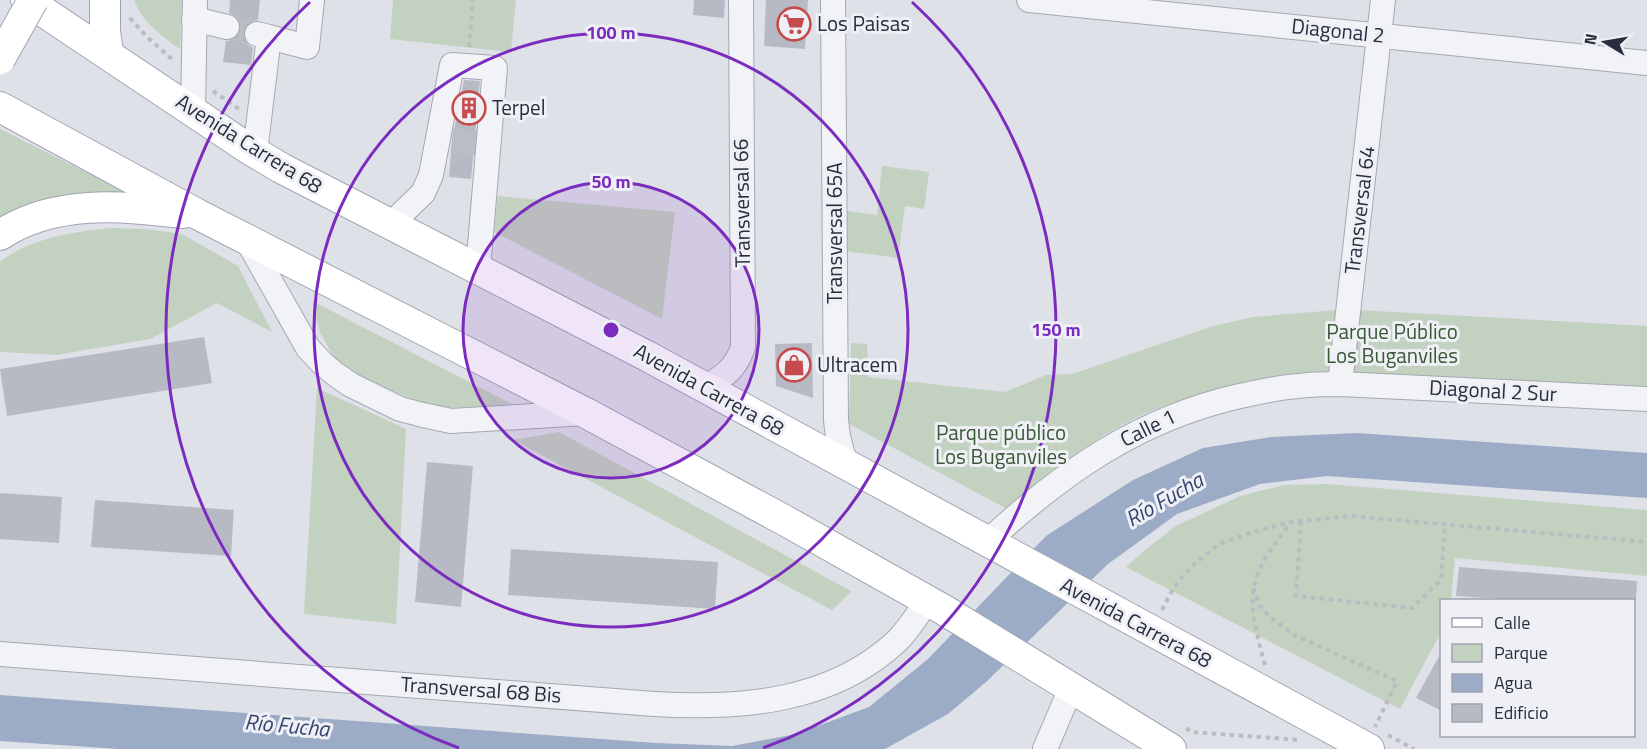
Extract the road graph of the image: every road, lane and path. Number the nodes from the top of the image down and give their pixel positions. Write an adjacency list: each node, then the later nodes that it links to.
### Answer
1 (26, 0): 15 (main road, Avenida Carrera 68)
2 (33, 0): 16 (main road, bridge)
3 (105, 0): 15 (main road)
4 (312, 0): 21 (street)
5 (473, 0): 18 (path)
6 (741, 0): 28 (street, Transversal 66)
7 (833, 0): 31 (street, Transversal 65A)
8 (1029, 0): 12 (street, Diagonal 2)
9 (1216, 0): 12 (street)
10 (1383, 0): 14 (street, Transversal 64)
11 (195, 10): 13 (street); 20 (street)
12 (1231, 21): 14 (street, Diagonal 2)
13 (227, 27)
14 (1380, 36): 17 (street, Diagonal 2); 27 (street, Transversal 64)
15 (108, 54): 20 (main road, Avenida Carrera 68)
16 (0, 58)
17 (1647, 63)
18 (468, 66): 23 (street); 26 (street)
19 (0, 107): 22 (main road)
20 (193, 111): 21 (main road, Avenida Carrera 68)
21 (255, 152): 23 (main road, Avenida Carrera 68)
22 (198, 215): 24 (main road); 25 (main road)
23 (392, 224): 26 (main road, Avenida Carrera 68)
24 (0, 235)
25 (247, 240): 30 (main road); 30 (street)
26 (478, 269): 28 (main road, Avenida Carrera 68)
27 (1340, 384): 29 (street, Diagonal 2 Sur); 36 (street, Calle 1)
28 (705, 388): 31 (main road, Avenida Carrera 68)
29 (1647, 399)
30 (586, 413): 38 (main road)
31 (846, 466): 36 (main road, Avenida Carrera 68)
32 (1301, 521): 33 (path); 34 (path); 34 (path)
33 (1291, 522): 37 (path); 39 (path)
34 (1445, 524): 35 (path)
35 (1647, 542)
36 (1000, 549): 39 (main road, Avenida Carrera 68)
37 (1253, 588): 41 (path); 43 (path)
38 (936, 605): 40 (street, Transversal 68 Bis); 42 (main road)
39 (1151, 631): 43 (main road, Avenida Carrera 68)
40 (0, 654)
41 (1265, 669)
42 (1071, 688): 45 (main road); 46 (street)
43 (1372, 738)
44 (1304, 740): 45 (path)
45 (1181, 741)
46 (1045, 749)

